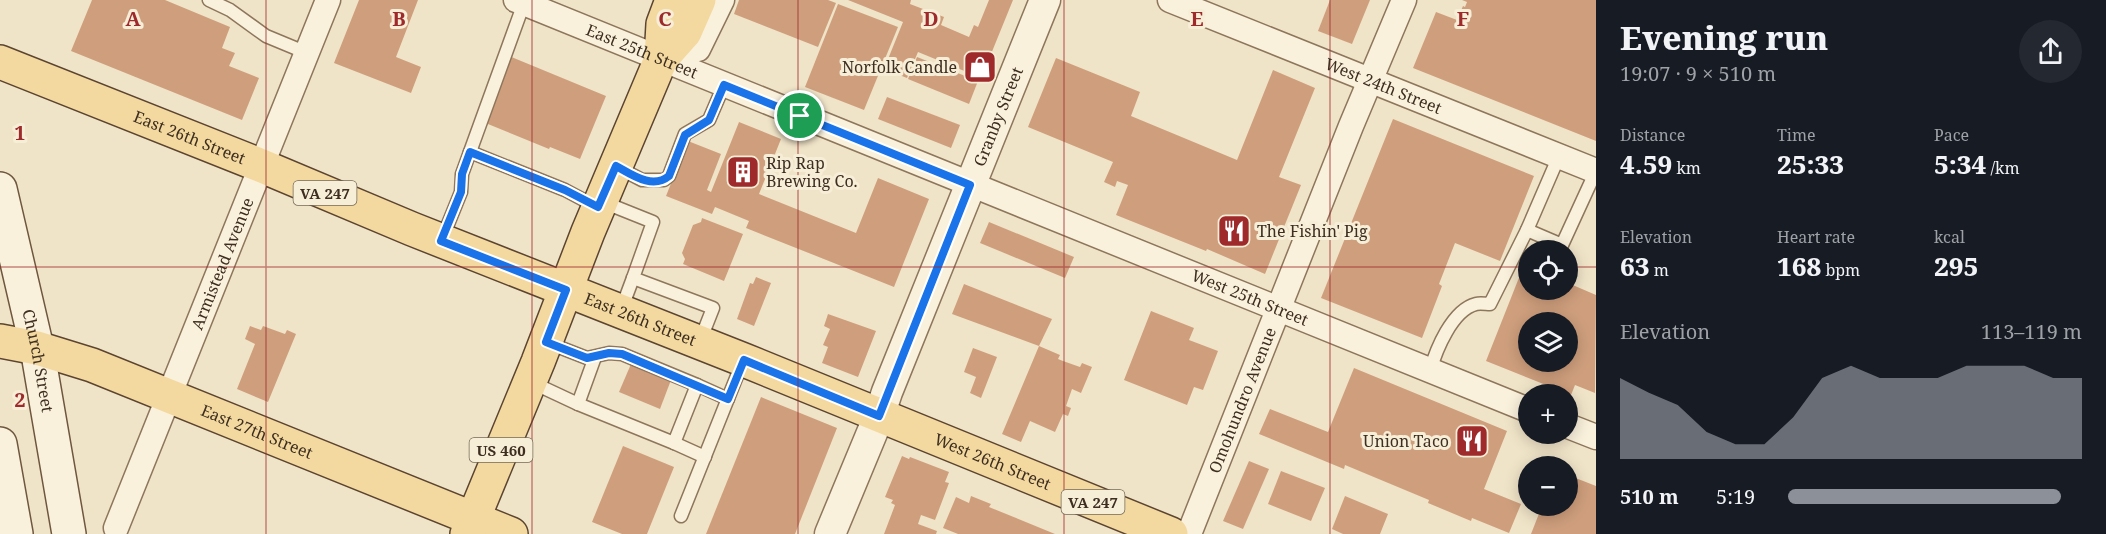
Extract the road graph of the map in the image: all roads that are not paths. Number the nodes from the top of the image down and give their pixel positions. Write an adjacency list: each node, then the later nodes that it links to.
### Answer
1 (209, 0): 10 (lane)
2 (328, 0): 10 (street, Armistead Avenue)
3 (672, 0): 11 (main road, US 460)
4 (699, 0): 11 (main road, US 460)
5 (722, 0): 11 (street)
6 (1045, 0): 20 (street, Granby Street)
7 (1170, 0): 13 (street, West 24th Street)
8 (1404, 0): 13 (street, Omohundro Avenue)
9 (520, 2): 11 (street, East 25th Street); 15 (lane)
10 (307, 53): 17 (street, Armistead Avenue)
11 (661, 59): 14 (street, East 25th Street); 18 (main road, US 460)
12 (0, 62): 17 (main road, East 26th Street / VA 247)
13 (1370, 81): 16 (street, West 24th Street); 27 (street, Omohundro Avenue)
14 (724, 85): 18 (lane); 20 (street, East 25th Street)
15 (470, 152): 22 (lane); 24 (lane)
16 (1559, 156): 19 (street, West 24th Street); 23 (lane)
17 (262, 166): 24 (main road, East 26th Street / VA 247); 38 (street, Armistead Avenue)
18 (616, 166): 22 (main road, US 460)
19 (1596, 171): 23 (lane)
20 (970, 185): 27 (street, West 25th Street); 42 (street, Granby Street)
21 (0, 189): 32 (main road, Church Street)
22 (600, 204): 25 (lane); 26 (main road, US 460)
23 (1527, 230): 35 (lane)
24 (441, 241): 26 (main road, East 26th Street / VA 247)
25 (633, 278): 28 (lane); 31 (lane)
26 (566, 290): 28 (main road, East 26th Street / VA 247); 30 (main road, US 460)
27 (1279, 310): 35 (street, West 25th Street); 56 (street, Omohundro Avenue)
28 (620, 311): 31 (main road, East 26th Street / VA 247)
29 (0, 341): 32 (main road, East 27th Street)
30 (546, 342): 33 (lane); 36 (main road, US 460)
31 (699, 342): 34 (main road, East 26th Street / VA 247)
32 (37, 348): 38 (main road, East 27th Street); 52 (main road, Church Street)
33 (596, 357): 37 (lane); 40 (lane)
34 (744, 360): 39 (lane); 42 (main road, East 26th Street / VA 247)
35 (1430, 371): 41 (street, West 25th Street)
36 (530, 382): 40 (lane); 49 (main road, US 460)
37 (697, 385): 39 (lane); 45 (lane)
38 (170, 396): 49 (main road, East 27th Street); 50 (street, Armistead Avenue)
39 (728, 399): 47 (lane)
40 (578, 404): 45 (lane)
41 (1518, 406)
42 (879, 416): 54 (street, Granby Street); 55 (main road, West 26th Street / VA 247)
43 (1578, 430): 44 (street)
44 (1596, 437)
45 (674, 443): 47 (lane)
46 (0, 444): 51 (main road)
47 (705, 457): 48 (lane)
48 (681, 516)
49 (470, 526): 53 (main road, East 27th Street)
50 (116, 528)
51 (16, 534)
52 (69, 534)
53 (511, 534)
54 (830, 534)
55 (1171, 534)
56 (1189, 534)

